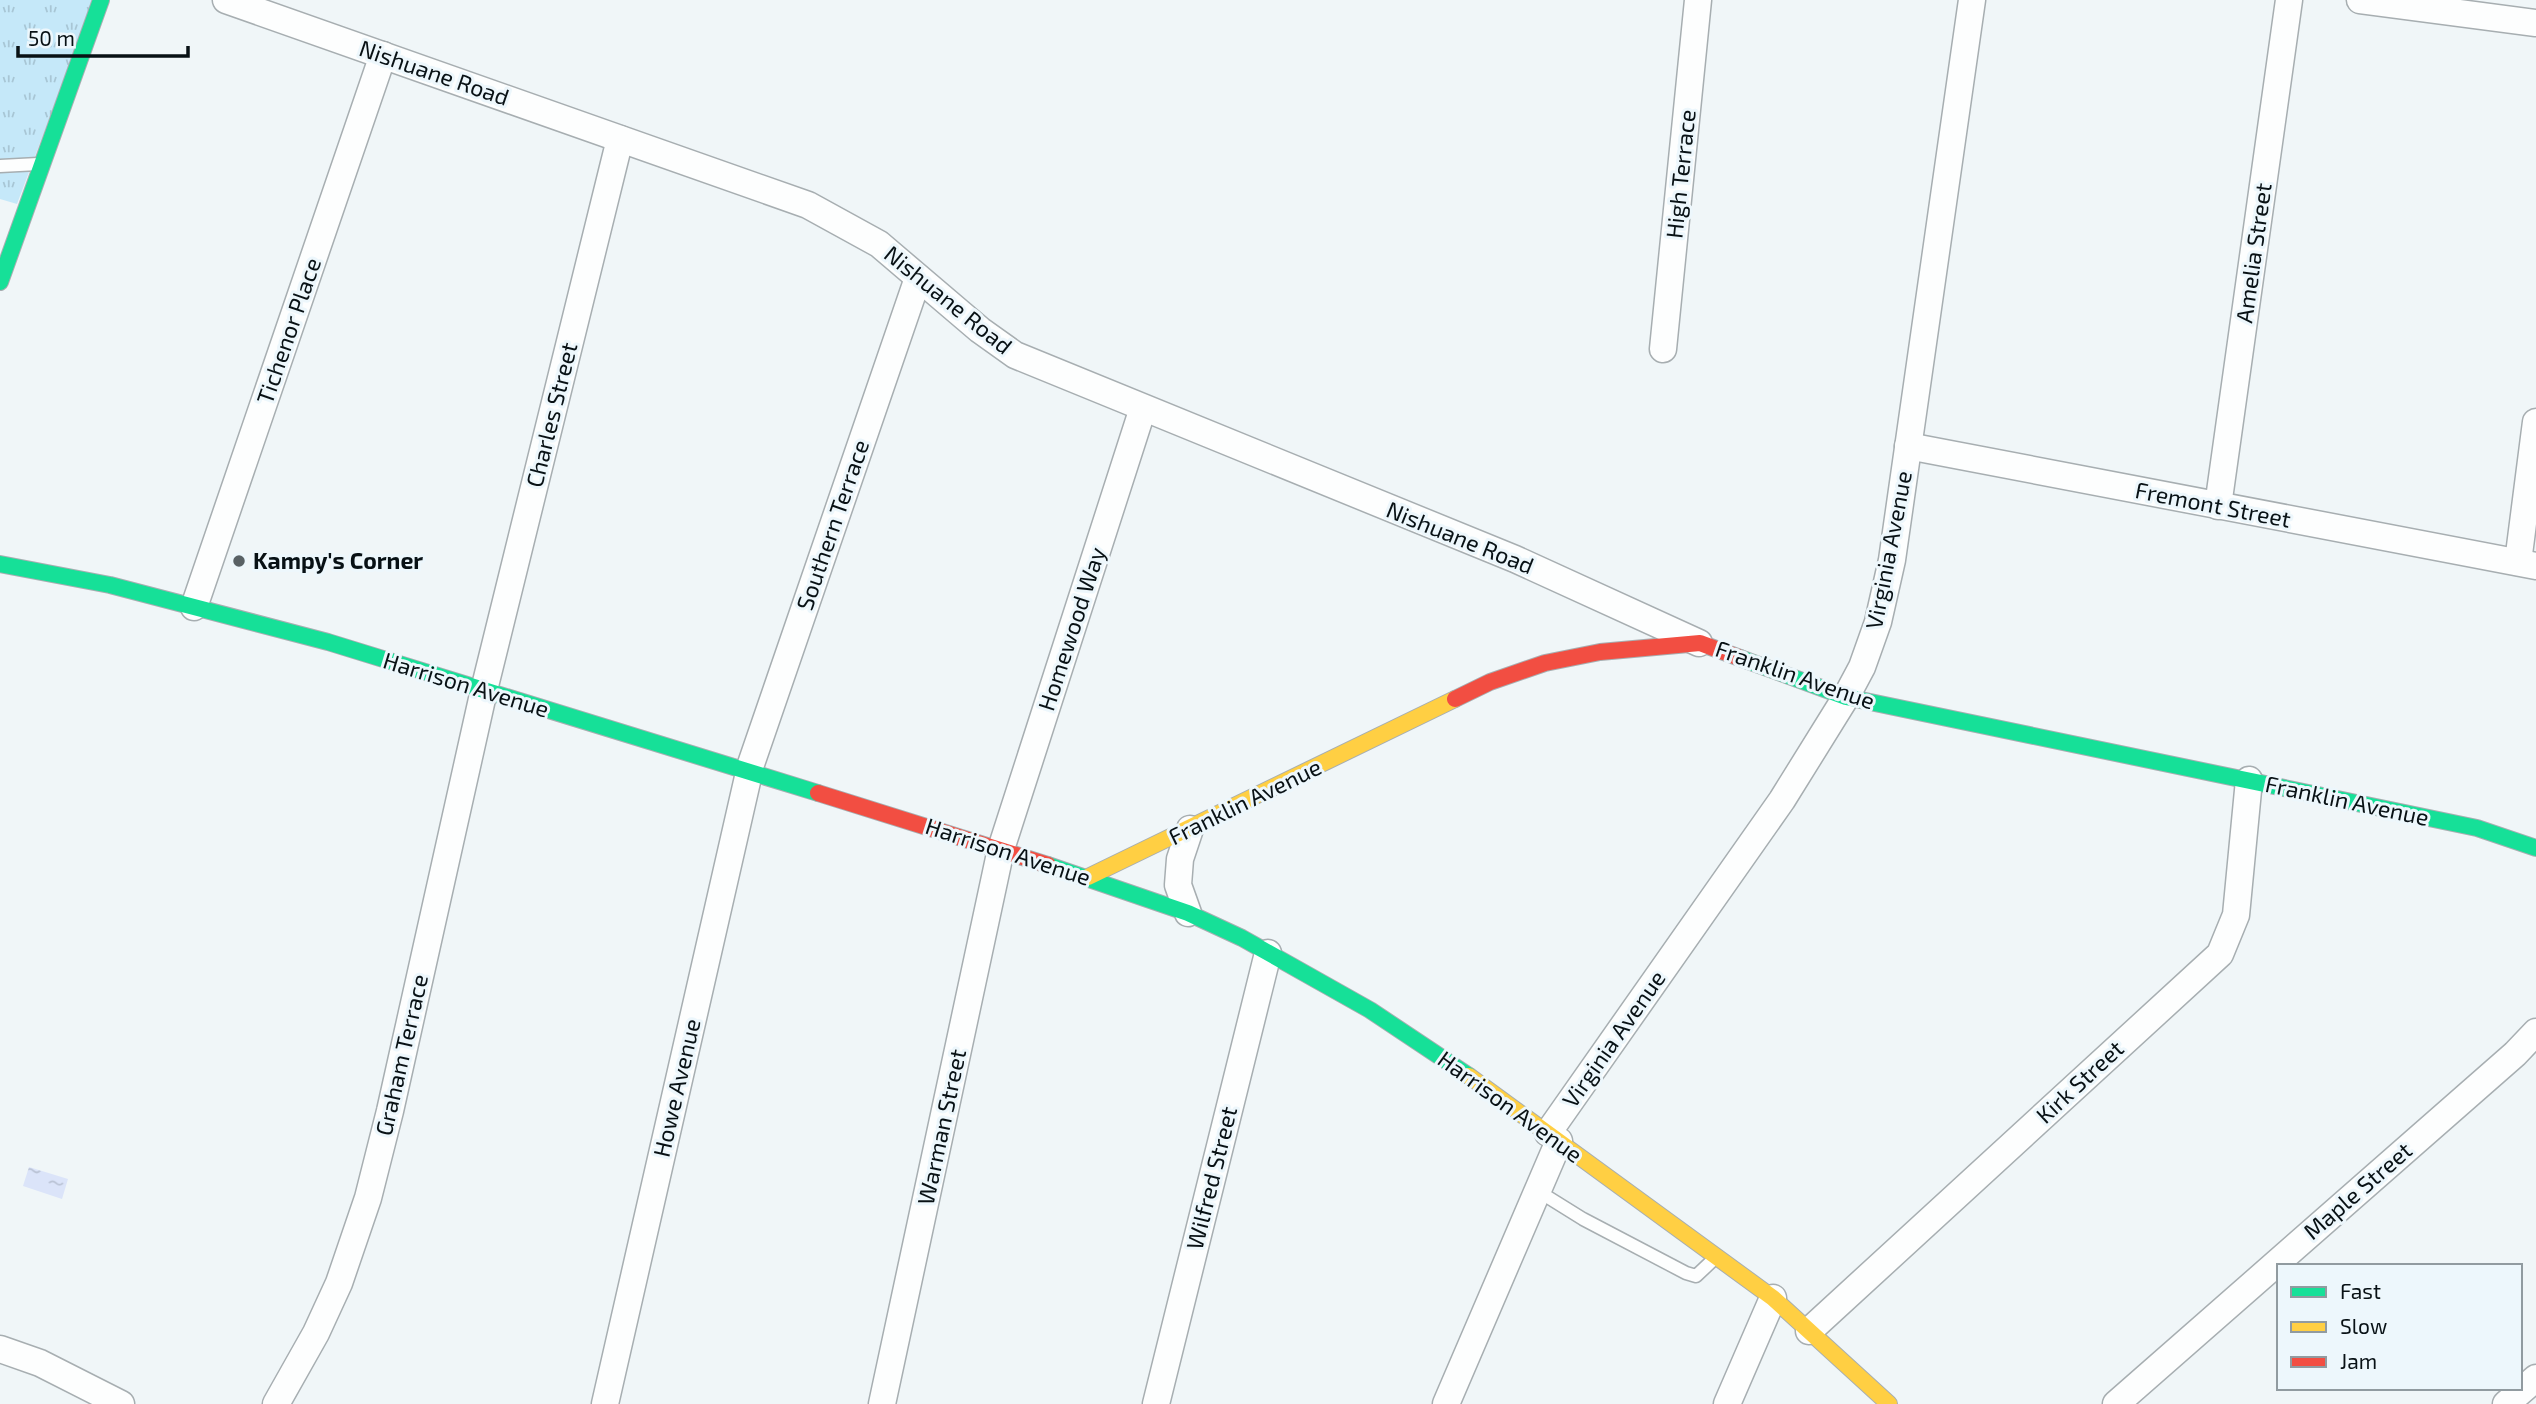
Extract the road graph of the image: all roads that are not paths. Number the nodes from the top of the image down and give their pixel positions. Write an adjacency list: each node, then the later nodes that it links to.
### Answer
1 (101, 0): 10 (street)
2 (226, 0): 8 (street, Nishuane Road)
3 (1698, 0): 14 (street, High Terrace)
4 (1972, 0): 17 (street, Virginia Avenue)
5 (2289, 0): 18 (street, Amelia Street)
6 (2360, 0): 7 (street)
7 (2536, 23)
8 (383, 55): 9 (street, Nishuane Road); 21 (street, Tichenor Place)
9 (620, 139): 12 (street, Nishuane Road); 23 (street, Charles Street)
10 (42, 164): 11 (lane); 13 (street)
11 (0, 166)
12 (918, 278): 15 (street, Nishuane Road); 25 (street, Southern Terrace)
13 (0, 282)
14 (1663, 349)
15 (1143, 408): 22 (street, Nishuane Road); 28 (street, Homewood Way)
16 (2536, 422): 20 (street)
17 (1908, 446): 18 (street, Fremont Street); 24 (street, Virginia Avenue)
18 (2218, 506): 20 (street, Fremont Street)
19 (0, 564): 21 (street, Harrison Avenue)
20 (2527, 564)
21 (194, 607): 23 (street, Harrison Avenue)
22 (1700, 643): 24 (street, Franklin Avenue); 27 (street, Franklin Avenue)
23 (484, 690): 25 (street, Harrison Avenue); 44 (street, Graham Terrace)
24 (1846, 697): 26 (street, Franklin Avenue); 34 (street, Virginia Avenue)
25 (749, 772): 28 (street, Harrison Avenue); 45 (street, Howe Avenue)
26 (2249, 780): 29 (street, Franklin Avenue); 38 (street, Kirk Street)
27 (1190, 829): 30 (street, Franklin Avenue); 31 (street)
28 (1002, 849): 30 (street, Harrison Avenue); 46 (street, Warman Street)
29 (2536, 849)
30 (1088, 877): 31 (street, Harrison Avenue)
31 (1188, 913): 32 (street, Harrison Avenue)
32 (1268, 953): 34 (street, Harrison Avenue); 47 (street, Wilfred Street)
33 (2536, 1032): 51 (street, Maple Street)
34 (1553, 1137): 35 (street, Virginia Avenue); 36 (street, Harrison Avenue)
35 (1538, 1191): 36 (lane); 48 (street, Virginia Avenue)
36 (1717, 1256): 37 (street, Harrison Avenue)
37 (1773, 1298): 38 (street, Harrison Avenue); 49 (street)
38 (1809, 1331): 50 (street, Harrison Avenue)
39 (0, 1349): 43 (street)
40 (2536, 1378): 41 (street)
41 (2522, 1390)
42 (2522, 1390): 52 (street)
43 (121, 1404)
44 (276, 1404)
45 (605, 1404)
46 (882, 1404)
47 (1156, 1404)
48 (1446, 1404)
49 (1727, 1404)
50 (1889, 1404)
51 (2116, 1404)
52 (2505, 1404)

